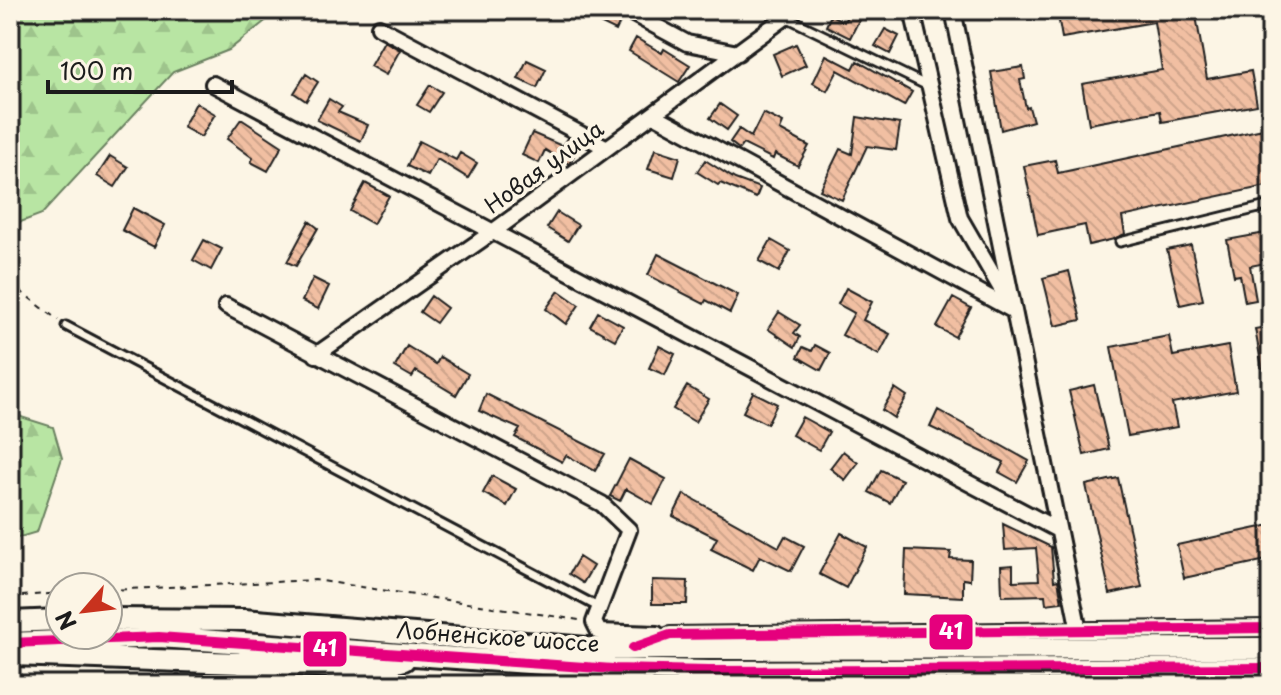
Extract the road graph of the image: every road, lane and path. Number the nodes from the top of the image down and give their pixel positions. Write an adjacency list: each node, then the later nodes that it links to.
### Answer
1 (626, 10): 6 (street)
2 (912, 10): 8 (street)
3 (953, 10): 16 (street)
4 (790, 13): 6 (street, Новая улица); 8 (lane)
5 (379, 27): 10 (street)
6 (738, 53): 9 (street, Новая улица)
7 (213, 84): 12 (street)
8 (931, 88): 16 (street)
9 (654, 115): 10 (street, Новая улица); 16 (street)
10 (607, 148): 12 (street, Новая улица)
11 (1271, 205): 13 (lane)
12 (494, 231): 18 (street, Новая улица); 19 (street)
13 (1120, 242)
14 (10, 283): 17 (path)
15 (226, 306): 18 (street)
16 (1014, 311): 19 (street)
17 (66, 326): 25 (lane)
18 (316, 355): 25 (street)
19 (1056, 529): 31 (street)
20 (335, 583): 21 (path); 22 (path); 29 (path)
21 (335, 588)
22 (124, 589)
23 (44, 594): 24 (path)
24 (10, 597)
25 (600, 608): 29 (street)
26 (124, 619): 35 (main road, Лобненское шоссе)
27 (44, 621): 28 (main road)
28 (10, 622)
29 (594, 622): 32 (street)
30 (1271, 628): 31 (street)
31 (1079, 631): 32 (street)
32 (670, 635): 35 (street)
33 (10, 643): 37 (main road, Лобненское шоссе)
34 (1271, 648): 35 (main road, Лобненское шоссе)
35 (629, 650)
36 (10, 654): 38 (main road)
37 (420, 656): 38 (main road); 40 (main road, Лобненское шоссе)
38 (245, 661): 41 (main road)
39 (1271, 668): 40 (main road, Лобненское шоссе)
40 (1075, 677)
41 (250, 685)

